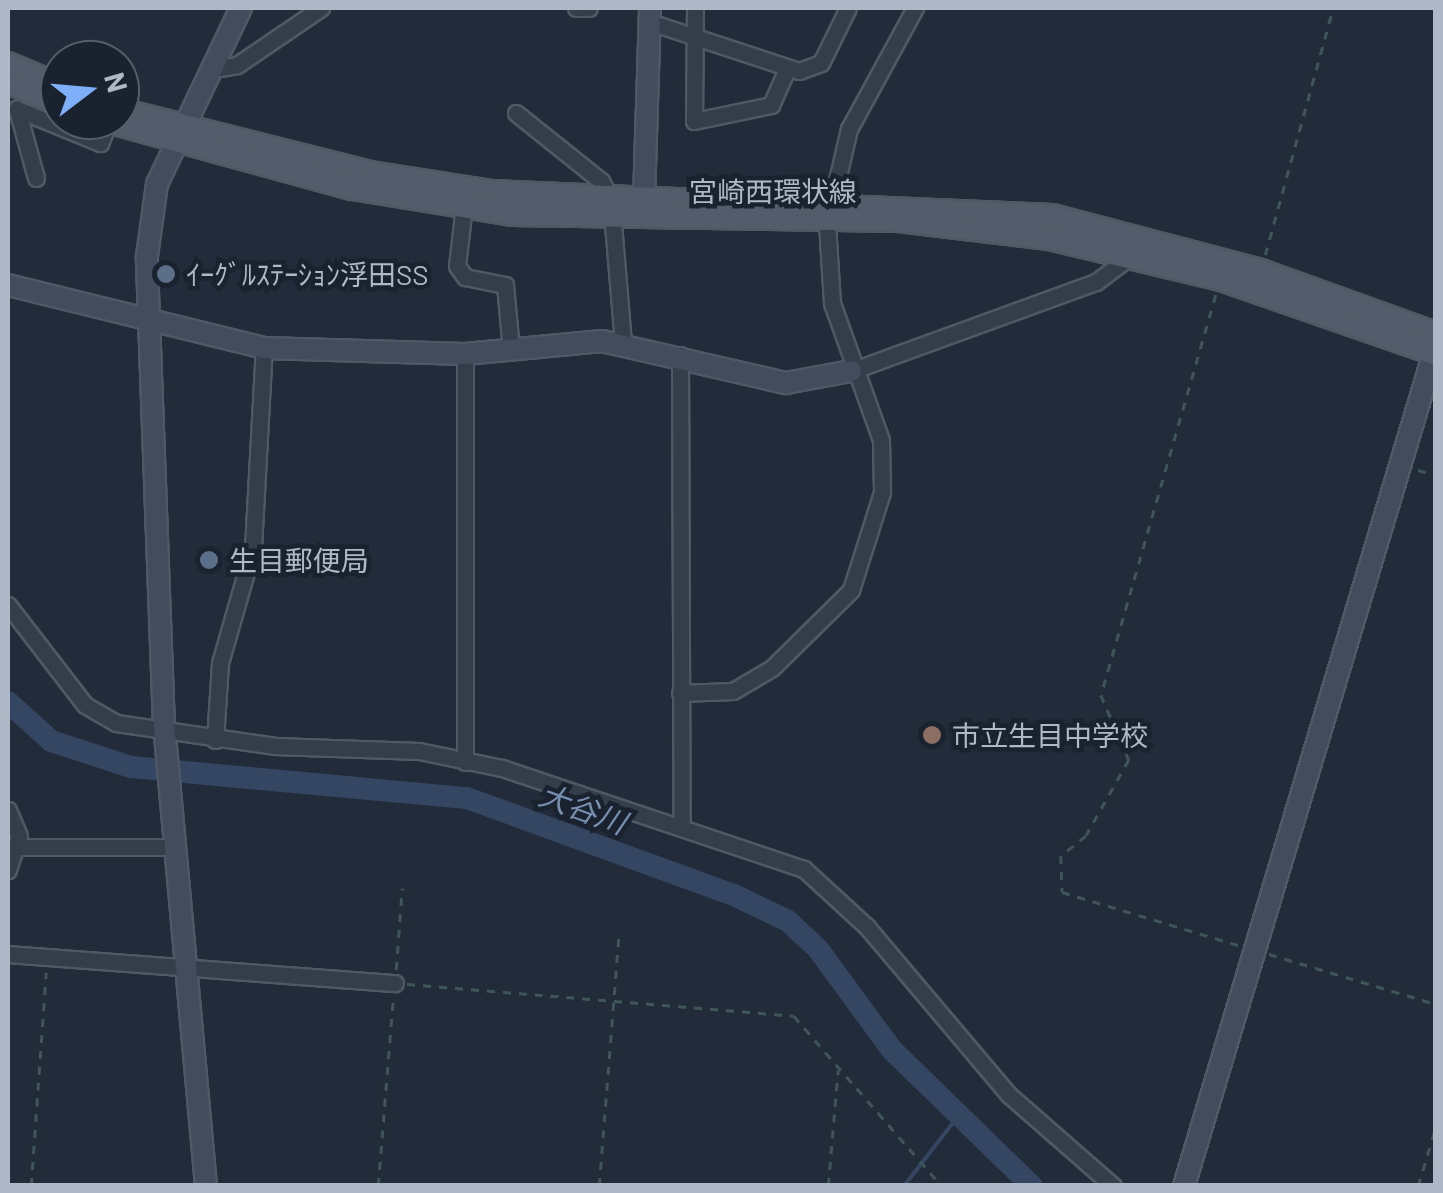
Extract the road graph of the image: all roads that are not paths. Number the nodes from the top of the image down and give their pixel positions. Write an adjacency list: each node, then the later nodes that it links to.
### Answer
1 (241, 8): 11 (street)
2 (321, 8): 11 (street)
3 (576, 8): 4 (street)
4 (589, 8)
5 (694, 8): 9 (street)
6 (848, 8): 12 (street)
7 (915, 8): 24 (street)
8 (650, 15): 9 (street); 21 (street)
9 (690, 36): 12 (street); 12 (street)
10 (8, 64): 13 (main road)
11 (213, 69): 19 (street)
12 (786, 69)
13 (40, 78)
14 (8, 82): 15 (main road)
15 (40, 95)
16 (516, 113): 23 (street)
17 (40, 118): 20 (street)
18 (140, 126): 19 (main road, 宮崎西環状線)
19 (181, 137): 22 (main road, 宮崎西環状線); 23 (main road, 宮崎西環状線); 27 (street)
20 (36, 178)
21 (644, 200): 23 (main road, 宮崎西環状線); 24 (main road, 宮崎西環状線)
22 (464, 206): 23 (main road, 宮崎西環状線); 31 (street)
23 (611, 210): 24 (main road, 宮崎西環状線); 28 (street)
24 (831, 214): 25 (main road, 宮崎西環状線); 29 (main road, 宮崎西環状線); 34 (street)
25 (1132, 255): 29 (main road, 宮崎西環状線); 34 (street)
26 (8, 285): 27 (street)
27 (146, 316): 30 (street); 37 (street)
28 (623, 344): 31 (street); 33 (street)
29 (1435, 347): 50 (street)
30 (264, 348): 32 (street); 38 (street)
31 (511, 350): 32 (street)
32 (465, 354): 39 (street)
33 (680, 355): 34 (street); 36 (street)
34 (852, 371): 36 (street)
35 (8, 604): 37 (street)
36 (680, 693): 41 (street)
37 (165, 738): 38 (street); 42 (street)
38 (215, 740): 39 (street)
39 (465, 762): 41 (street)
40 (8, 810): 43 (street)
41 (682, 826): 49 (street)
42 (172, 839): 43 (street); 46 (street)
43 (18, 846): 44 (street)
44 (8, 870)
45 (8, 954): 46 (street)
46 (185, 967): 47 (street); 48 (street)
47 (394, 982)
48 (206, 1186)
49 (1113, 1186)
50 (1184, 1186)

